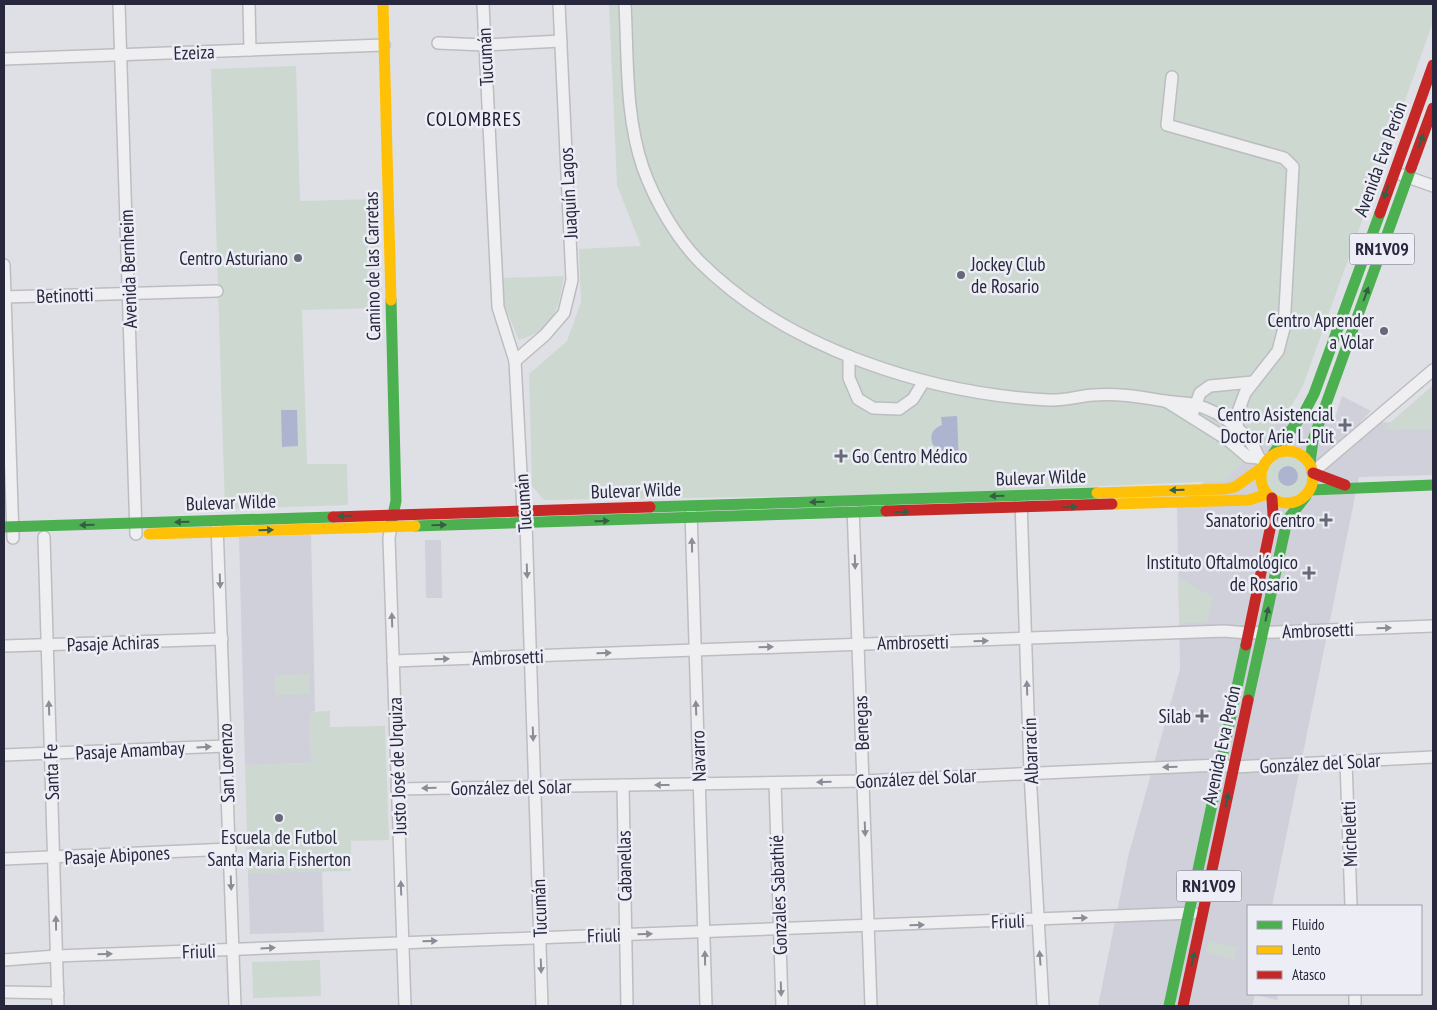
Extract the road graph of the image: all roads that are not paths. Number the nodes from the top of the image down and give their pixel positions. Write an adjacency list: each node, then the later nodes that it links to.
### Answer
1 (119, 4): 12 (street, Avenida Bernheim)
2 (249, 4): 11 (street)
3 (383, 4): 8 (main road, Camino de las Carretas)
4 (483, 4): 10 (street, Tucumán)
5 (559, 4): 7 (street, Juaquín Lagos)
6 (625, 4): 24 (street)
7 (561, 41): 10 (street); 25 (street, Juaquín Lagos)
8 (384, 44): 11 (street, Ezeiza); 46 (main road, Camino de las Carretas)
9 (438, 44): 10 (street)
10 (484, 44): 25 (street, Tucumán)
11 (250, 50): 12 (street, Ezeiza)
12 (121, 55): 13 (street, Ezeiza); 22 (street, Avenida Bernheim)
13 (4, 59)
14 (1433, 64): 17 (main road, Avenida Eva Perón / RN1V09)
15 (1172, 76): 28 (street)
16 (1433, 108): 18 (main road, Avenida Eva Perón / RN1V09, one-way to 16)
17 (1393, 172): 18 (street); 34 (main road, Avenida Eva Perón / RN1V09, one-way to 34)
18 (1408, 177): 19 (street); 35 (main road, Avenida Eva Perón / RN1V09, one-way to 18)
19 (1433, 186)
20 (4, 265): 23 (street)
21 (217, 290): 22 (street, Betinotti)
22 (128, 293): 23 (street, Betinotti); 51 (street, Avenida Bernheim)
23 (4, 297): 52 (street)
24 (849, 356): 27 (street); 27 (street)
25 (516, 361): 44 (street, Tucumán)
26 (1433, 370): 35 (street)
27 (924, 381): 29 (street)
28 (1253, 382): 30 (street); 32 (street)
29 (1166, 401): 30 (street); 31 (street)
30 (1196, 405): 31 (street); 32 (street)
31 (1190, 417): 33 (street)
32 (1237, 428): 33 (street); 34 (street)
33 (1228, 440): 34 (street)
34 (1265, 460): 35 (main road); 39 (main road, Bulevar Wilde, one-way to 39); 40 (main road, RN1V09)
35 (1312, 469): 37 (main road); 38 (main road, RN1V09)
36 (1433, 485): 37 (main road)
37 (1349, 486): 38 (main road)
38 (1308, 493): 40 (main road); 56 (main road, Avenida Eva Perón / RN1V09, one-way to 38)
39 (1021, 495): 41 (main road, Bulevar Wilde, one-way to 41); 43 (street, Albarracín)
40 (1270, 496): 43 (main road, Bulevar Wilde, one-way to 40); 55 (main road, Avenida Eva Perón / RN1V09)
41 (853, 501): 42 (main road, Bulevar Wilde, one-way to 42); 45 (street, Benegas)
42 (691, 506): 44 (main road, Bulevar Wilde); 47 (street, Navarro)
43 (1021, 508): 45 (main road, Bulevar Wilde, one-way to 43); 58 (street, Albarracín)
44 (522, 511): 46 (main road, Bulevar Wilde); 48 (street, Tucumán)
45 (853, 513): 47 (main road, Bulevar Wilde); 59 (street, Benegas, one-way to 59)
46 (393, 514): 49 (main road, Bulevar Wilde, one-way to 49); 50 (main road, Camino de las Carretas)
47 (691, 518): 48 (main road, Bulevar Wilde, one-way to 47); 62 (street, Navarro, one-way to 47)
48 (526, 523): 50 (main road, Bulevar Wilde, one-way to 48); 63 (street, Tucumán, one-way to 63)
49 (218, 526): 50 (main road, Bulevar Wilde, one-way to 50); 51 (main road, Bulevar Wilde); 57 (street, San Lorenzo, one-way to 57)
50 (391, 526): 64 (street, Justo José de Urquiza, one-way to 50)
51 (136, 529): 52 (main road, Bulevar Wilde, one-way to 52); 53 (main road, Bulevar Wilde)
52 (8, 533): 53 (main road, Bulevar Wilde)
53 (44, 537): 60 (street, Santa Fe)
54 (1433, 626): 56 (street, Ambrosetti, one-way to 54)
55 (1248, 633): 56 (street, Ambrosetti); 58 (street, Ambrosetti); 70 (main road, Avenida Eva Perón / RN1V09)
56 (1263, 633): 71 (main road, Avenida Eva Perón / RN1V09)
57 (222, 639): 60 (street, Pasaje Achiras); 65 (street, San Lorenzo)
58 (1026, 639): 59 (street, Ambrosetti, one-way to 58); 72 (street, Albarracín, one-way to 58)
59 (858, 644): 62 (street, Ambrosetti, one-way to 59); 73 (street, Benegas)
60 (47, 645): 61 (street, Pasaje Achiras); 66 (street, Santa Fe, one-way to 60)
61 (4, 646)
62 (694, 650): 63 (street, Ambrosetti, one-way to 62); 76 (street, Navarro, one-way to 62)
63 (530, 656): 64 (street, Ambrosetti, one-way to 63); 77 (street, Tucumán, one-way to 77)
64 (393, 661): 78 (street, Justo José de Urquiza)
65 (226, 746): 66 (street, Pasaje Amambay, one-way to 65); 79 (street, San Lorenzo)
66 (50, 754): 67 (street, Pasaje Amambay); 80 (street, Santa Fe)
67 (4, 755)
68 (1433, 758): 69 (street, González del Solar)
69 (1346, 761): 71 (street, González del Solar); 82 (street, Micheletti)
70 (1219, 765): 71 (street, González del Solar); 72 (street, González del Solar, one-way to 72); 84 (main road, Avenida Eva Perón / RN1V09)
71 (1234, 767): 83 (main road, Avenida Eva Perón / RN1V09, one-way to 71)
72 (1030, 772): 73 (street, González del Solar); 85 (street, Albarracín)
73 (863, 781): 74 (street, González del Solar, one-way to 74); 86 (street, Benegas, one-way to 86)
74 (775, 783): 76 (street, González del Solar); 87 (street, Gonzales Sabathié)
75 (623, 785): 76 (street, González del Solar, one-way to 75); 77 (street, González del Solar); 89 (street, Cabanellas)
76 (700, 785): 88 (street, Navarro)
77 (534, 786): 78 (street, González del Solar, one-way to 78); 90 (street, Tucumán)
78 (397, 789): 91 (street, Justo José de Urquiza, one-way to 78)
79 (230, 849): 80 (street, Pasaje Abipones); 92 (street, San Lorenzo, one-way to 92)
80 (54, 858): 81 (street, Pasaje Abipones); 93 (street, Santa Fe, one-way to 80)
81 (4, 860)
82 (1351, 905)
83 (1204, 911): 84 (street, Friuli); 107 (main road, Avenida Eva Perón / RN1V09, one-way to 83)
84 (1188, 914): 85 (street, Friuli, one-way to 84); 106 (main road, Avenida Eva Perón / RN1V09)
85 (1038, 920): 86 (street, Friuli, one-way to 85); 105 (street, Albarracín, one-way to 85)
86 (868, 926): 87 (street, Friuli); 104 (street, Benegas)
87 (779, 929): 88 (street, Friuli); 103 (street, Gonzales Sabathié, one-way to 103)
88 (704, 931): 89 (street, Friuli, one-way to 88); 102 (street, Navarro, one-way to 88)
89 (626, 934): 90 (street, Friuli); 101 (street, Cabanellas)
90 (540, 938): 91 (street, Friuli, one-way to 90); 100 (street, Tucumán, one-way to 100)
91 (403, 942): 92 (street, Friuli, one-way to 91); 99 (street, Justo José de Urquiza)
92 (233, 950): 93 (street, Friuli, one-way to 92); 98 (street, San Lorenzo)
93 (56, 956): 94 (street, Friuli); 96 (street, Santa Fe)
94 (4, 960)
95 (4, 992): 96 (street)
96 (58, 993): 97 (street, Santa Fe)
97 (58, 1006)
98 (236, 1006)
99 (405, 1006)
100 (542, 1006)
101 (627, 1006)
102 (706, 1006)
103 (782, 1006)
104 (871, 1006)
105 (1043, 1006)
106 (1169, 1006)
107 (1183, 1006)

